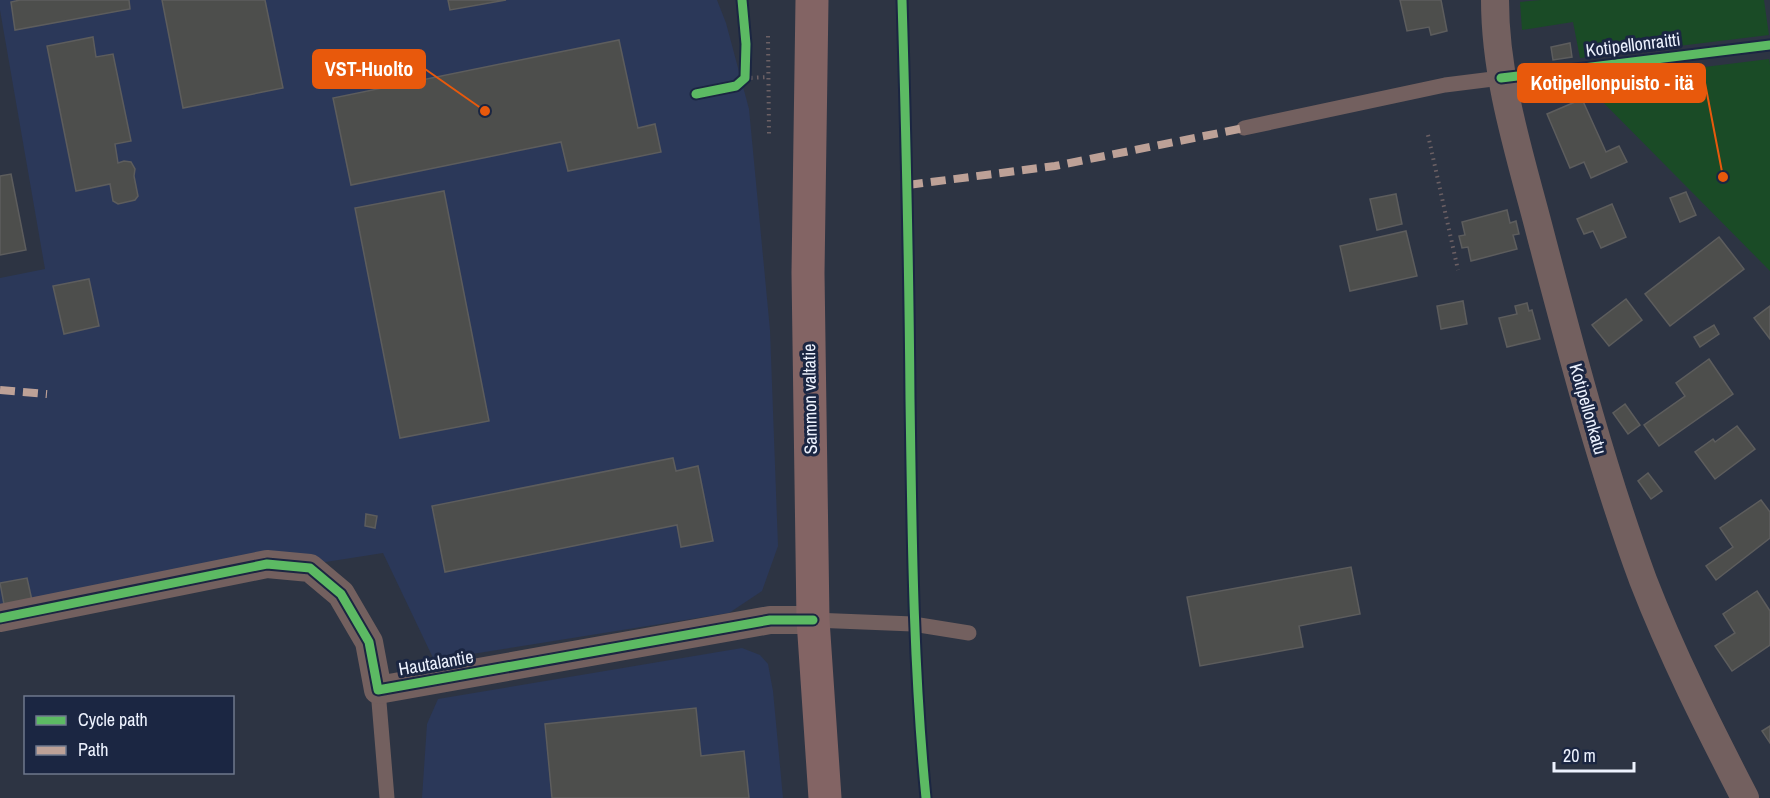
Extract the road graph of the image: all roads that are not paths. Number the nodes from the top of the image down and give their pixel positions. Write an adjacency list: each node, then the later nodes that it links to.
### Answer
1 (812, 0): 6 (main road, Sammon valtatie)
2 (1495, 0): 3 (street, Kotipellonkatu)
3 (1501, 78): 4 (lane); 11 (street, Kotipellonkatu)
4 (1244, 128)
5 (0, 618): 8 (street, Hautalantie)
6 (813, 620): 7 (lane); 8 (street, Hautalantie); 10 (main road, Sammon valtatie)
7 (969, 633)
8 (378, 690): 9 (lane)
9 (387, 798)
10 (825, 798)
11 (1745, 798)

